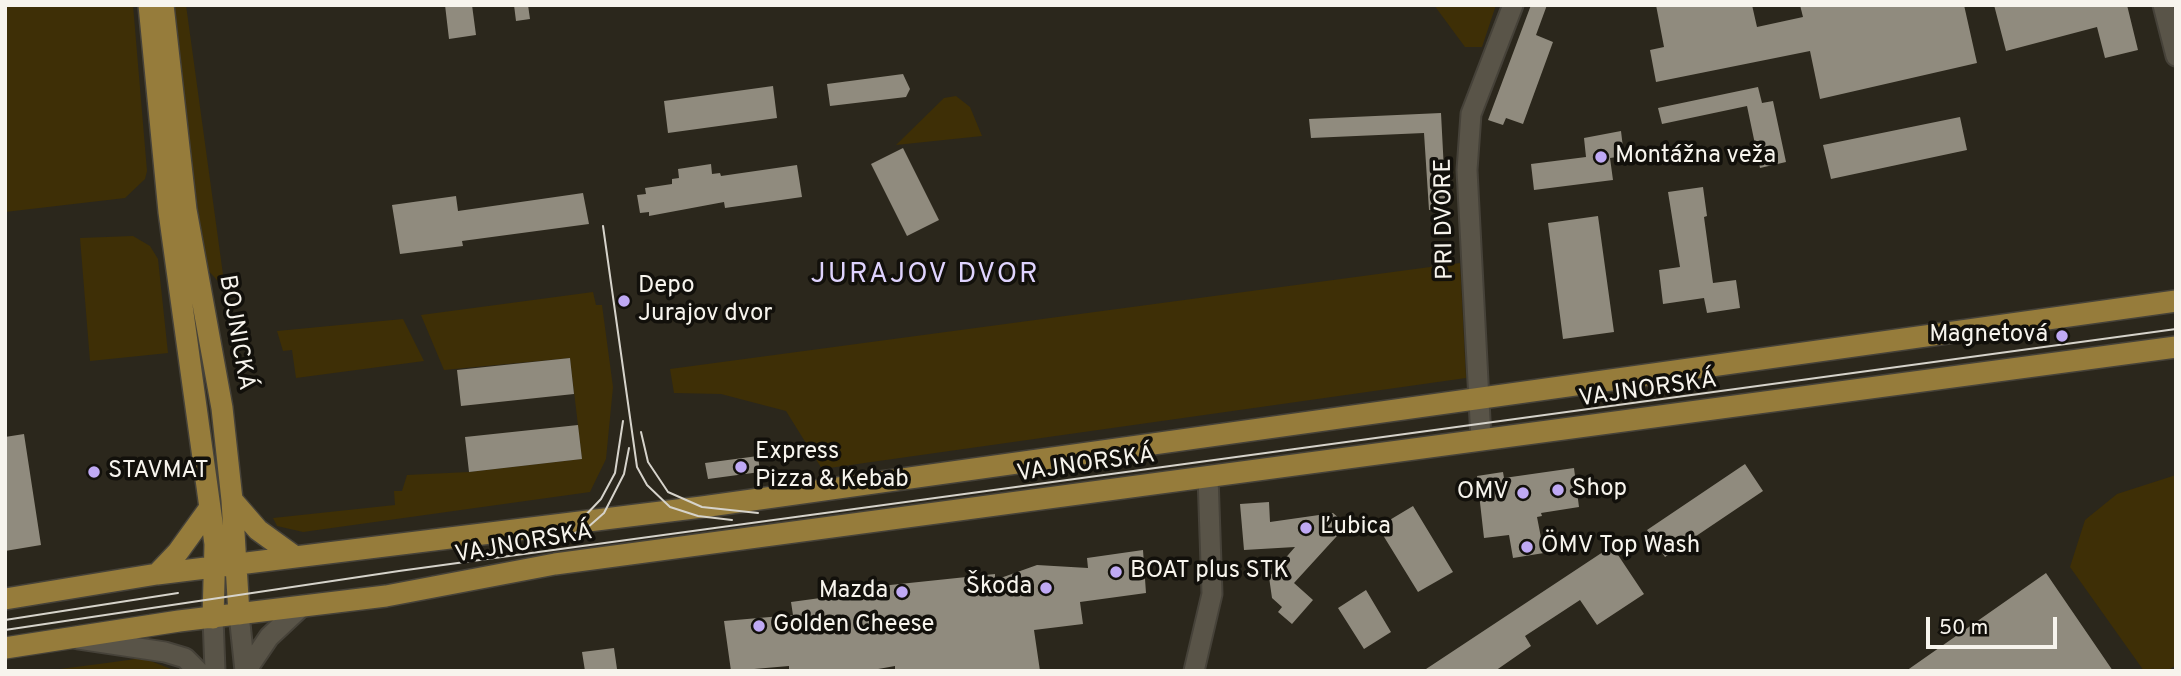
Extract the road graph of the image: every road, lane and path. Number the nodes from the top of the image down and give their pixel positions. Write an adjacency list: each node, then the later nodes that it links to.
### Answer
1 (149, 5): 12 (main road, BOJNICKÁ)
2 (163, 5): 11 (main road, BOJNICKÁ)
3 (1513, 5): 8 (street, PRI DVORE)
4 (2163, 5): 5 (street)
5 (2176, 57)
6 (2176, 301): 8 (main road, VAJNORSKÁ)
7 (2176, 347): 9 (main road, VAJNORSKÁ)
8 (1477, 398): 9 (street, PRI DVORE); 13 (main road, VAJNORSKÁ)
9 (1481, 439): 10 (main road, VAJNORSKÁ)
10 (1208, 476): 18 (main road, VAJNORSKÁ); 26 (street)
11 (232, 500): 13 (main road); 14 (main road, BOJNICKÁ)
12 (209, 509): 15 (main road, BOJNICKÁ); 16 (main road)
13 (294, 556): 14 (main road, VAJNORSKÁ)
14 (237, 564): 15 (main road, VAJNORSKÁ); 19 (main road, BOJNICKÁ)
15 (215, 566): 16 (main road, VAJNORSKÁ); 20 (main road, BOJNICKÁ)
16 (157, 574): 17 (main road, VAJNORSKÁ)
17 (5, 600)
18 (300, 608): 19 (main road, VAJNORSKÁ); 25 (street, BOJNICKÁ)
19 (239, 614): 20 (main road, VAJNORSKÁ); 25 (street, BOJNICKÁ)
20 (213, 618): 21 (main road, VAJNORSKÁ); 24 (street, BOJNICKÁ)
21 (71, 638): 22 (main road, VAJNORSKÁ); 23 (street)
22 (5, 648)
23 (198, 671)
24 (215, 671)
25 (245, 671)
26 (1194, 671)

